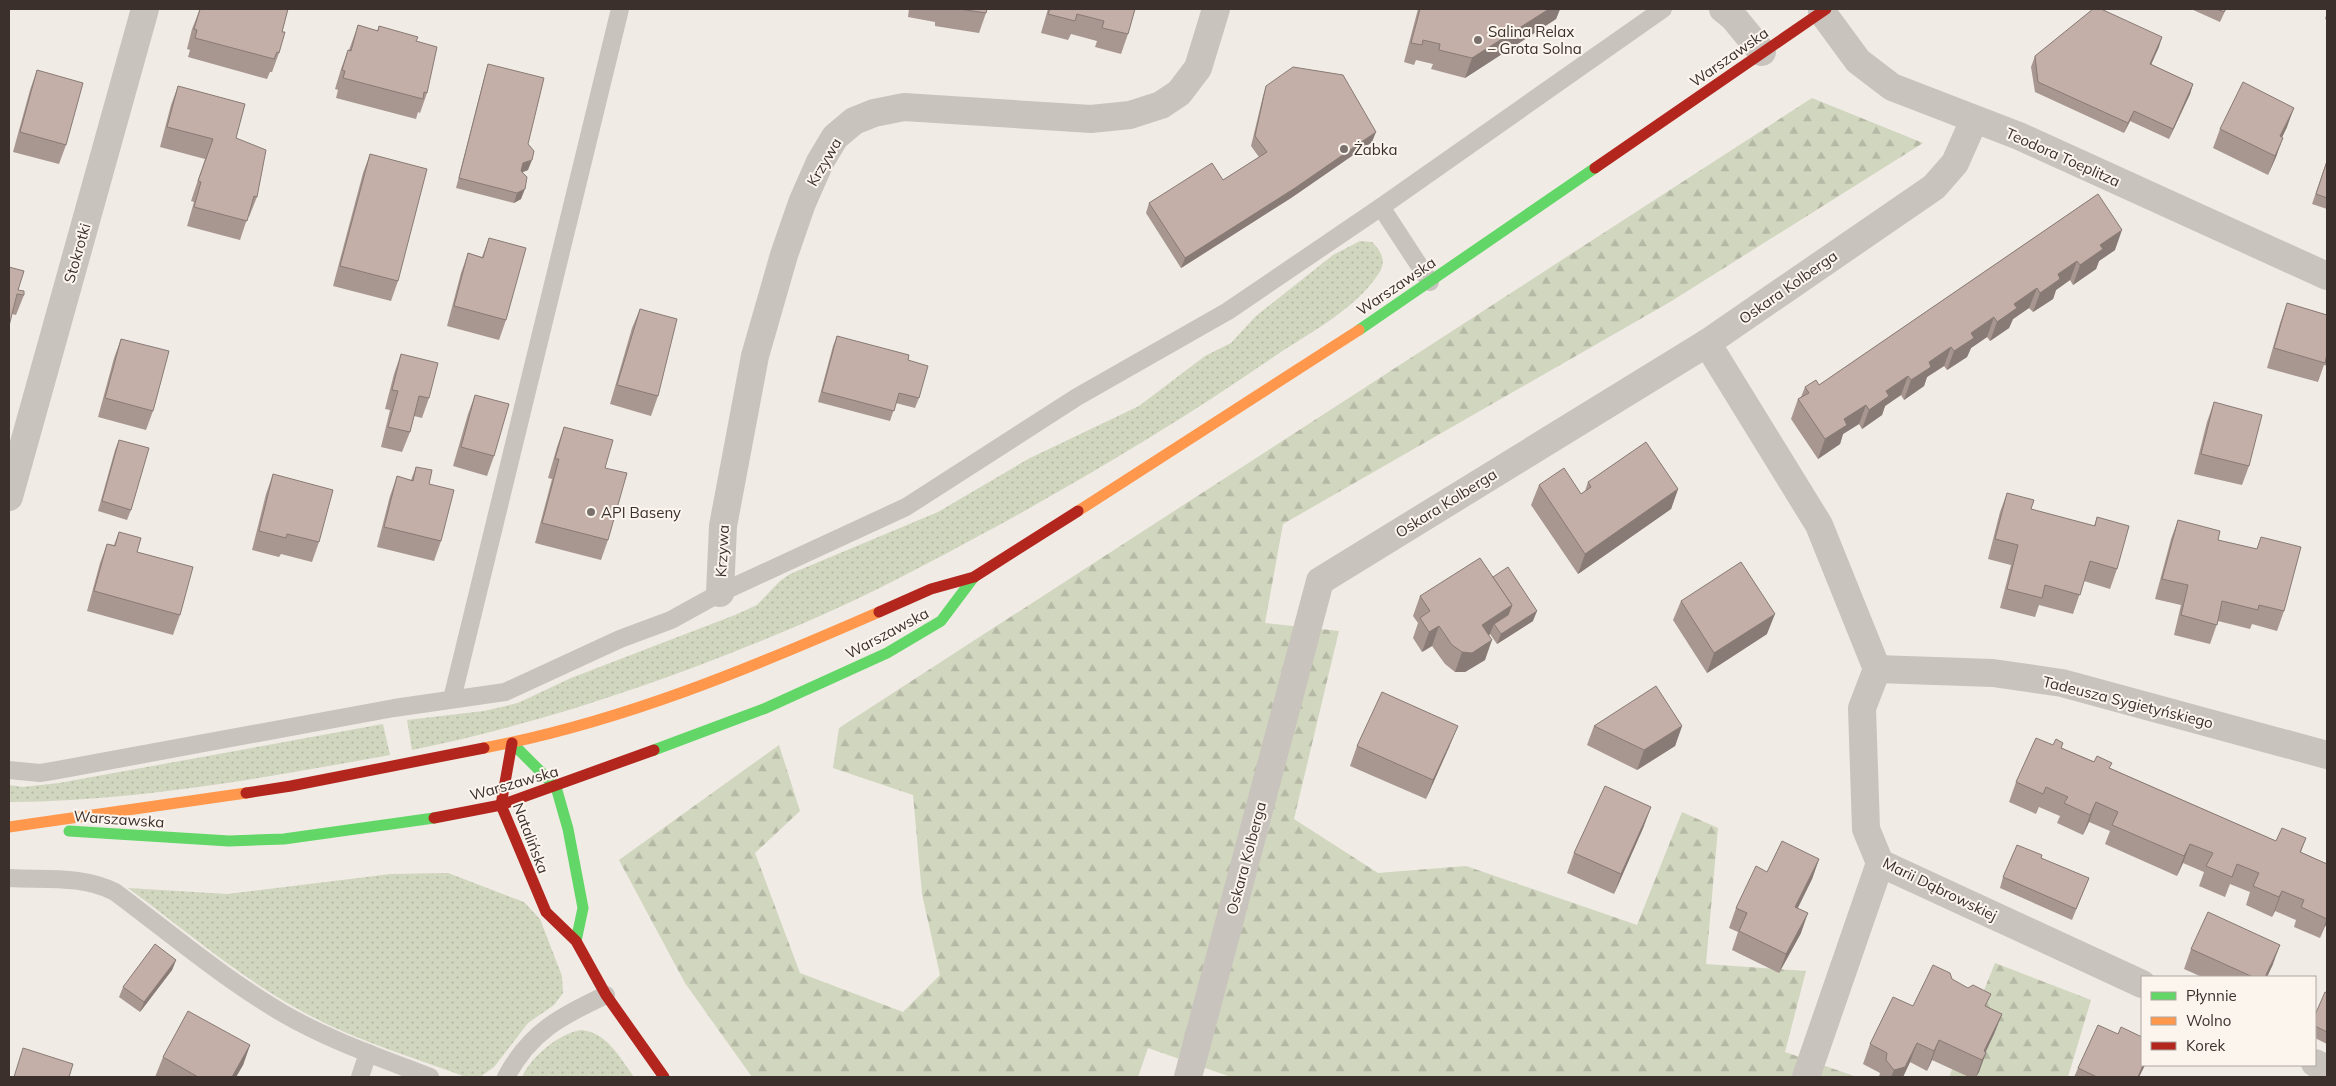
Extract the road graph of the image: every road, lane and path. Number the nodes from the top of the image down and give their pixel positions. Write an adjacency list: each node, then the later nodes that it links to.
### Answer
1 (145, 9): 13 (street, Stokrotki)
2 (620, 9): 17 (lane)
3 (1216, 9): 15 (street, Krzywa)
4 (1663, 9): 9 (lane)
5 (1723, 9): 7 (street)
6 (1824, 10): 7 (main road, Warszawska); 8 (street, Teodora Toeplitza)
7 (1762, 52): 11 (main road, Warszawska)
8 (1974, 120): 10 (street, Teodora Toeplitza); 12 (street, Oskara Kolberga)
9 (1381, 207): 11 (lane); 15 (lane)
10 (2327, 276)
11 (1430, 282): 14 (main road, Warszawska)
12 (1707, 343): 16 (street); 34 (street, Oskara Kolberga)
13 (9, 498)
14 (974, 577): 18 (main road, Warszawska); 21 (main road, Warszawska)
15 (720, 593): 17 (lane)
16 (1877, 669): 19 (street, Tadeusza Sygietyńskiego); 24 (street, Marii Dąbrowskiej)
17 (452, 699): 20 (lane)
18 (512, 743): 21 (main road, Natalińska); 22 (main road, Natalińska); 23 (main road, Warszawska)
19 (2327, 755)
20 (9, 770)
21 (556, 787): 22 (main road, Warszawska); 26 (main road, Natalińska)
22 (501, 805): 23 (main road, Warszawska); 26 (main road, Natalińska)
23 (9, 827)
24 (1880, 863): 27 (street, Marii Dąbrowskiej); 35 (street)
25 (9, 878): 29 (lane)
26 (576, 941): 28 (main road, Natalińska)
27 (2141, 984)
28 (606, 995): 32 (lane); 33 (main road, Natalińska)
29 (368, 1053): 30 (lane); 31 (lane)
30 (360, 1077)
31 (430, 1077)
32 (506, 1077)
33 (664, 1077)
34 (1188, 1077)
35 (1806, 1077)

